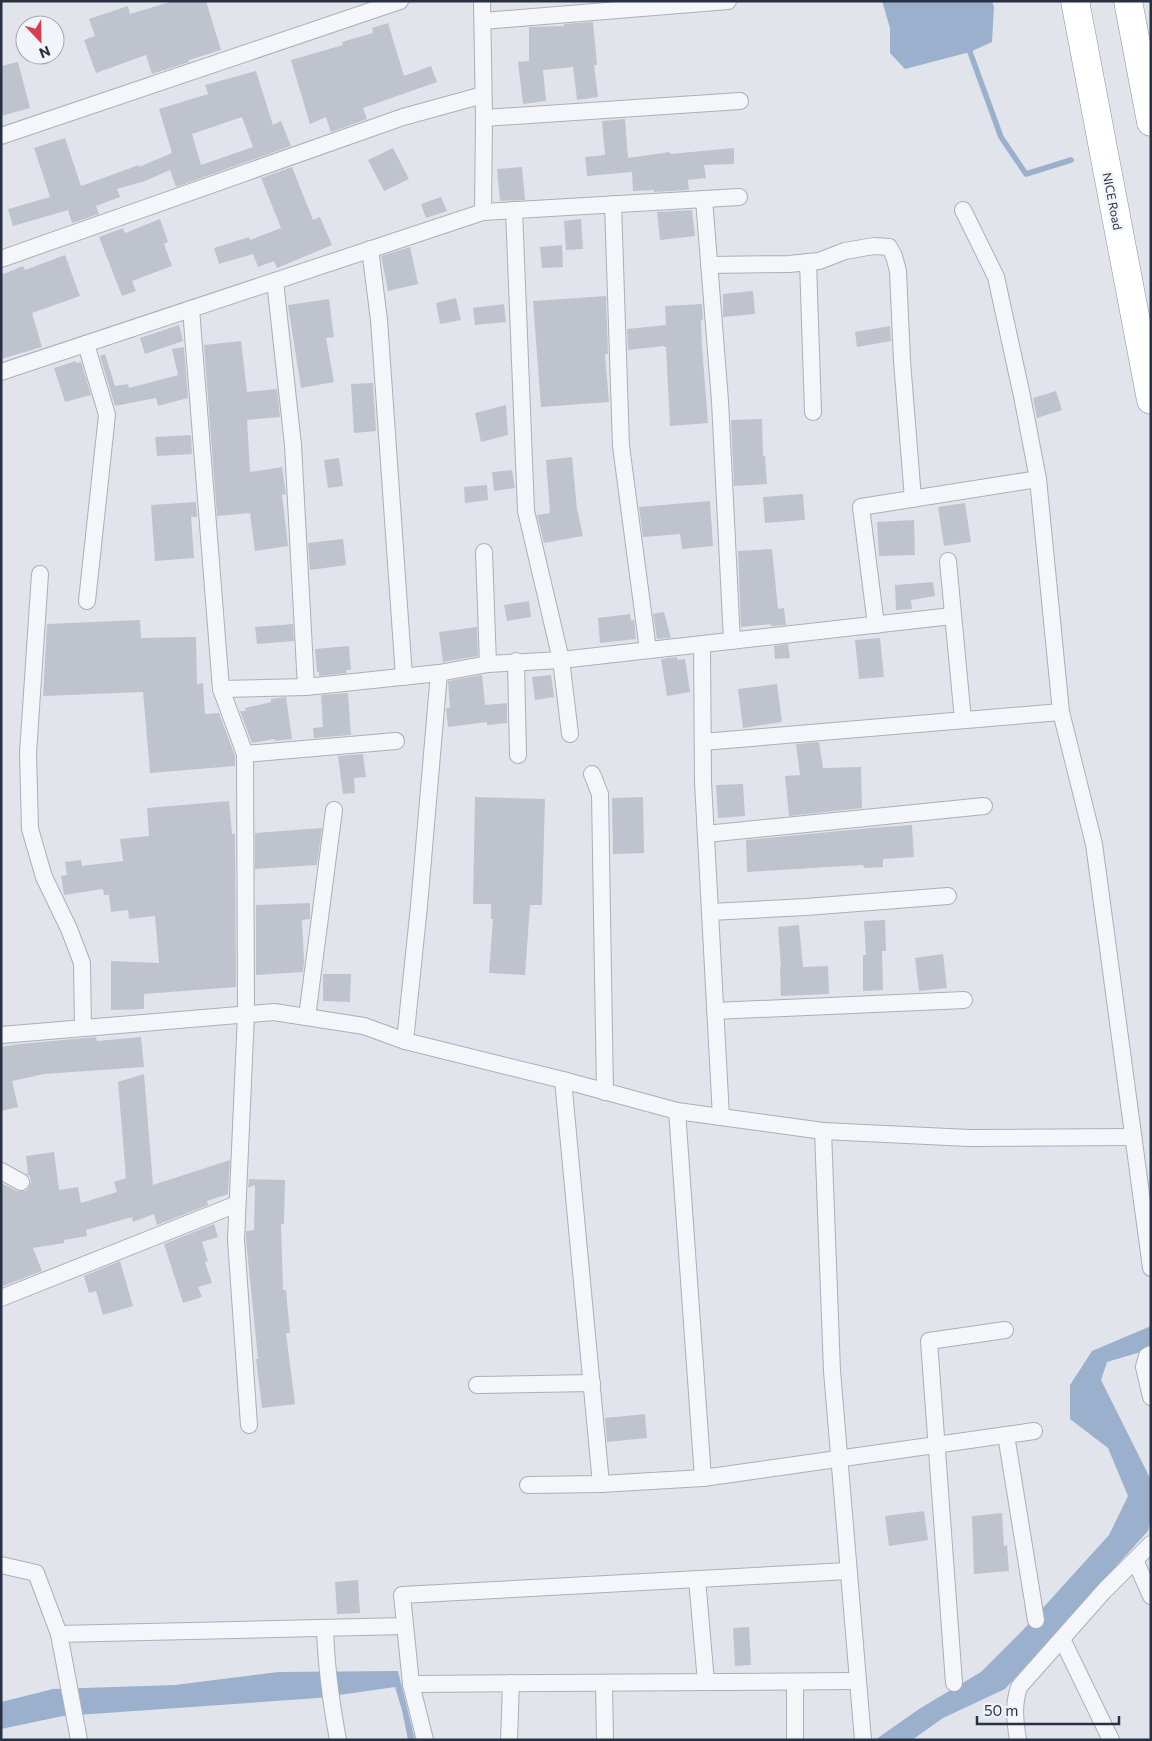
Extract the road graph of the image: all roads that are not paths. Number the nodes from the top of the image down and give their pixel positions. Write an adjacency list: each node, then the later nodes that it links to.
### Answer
1 (400, 1): 11 (street)
2 (482, 1): 6 (street)
3 (728, 1): 6 (street)
4 (1074, 1): 26 (highway, NICE Road)
5 (1128, 1): 10 (highway)
6 (483, 21): 7 (street)
7 (484, 95): 9 (street); 19 (street)
8 (740, 101): 9 (street)
9 (484, 118): 17 (street)
10 (1151, 122)
11 (1, 136)
12 (739, 197): 13 (street)
13 (704, 199): 14 (street); 21 (street)
14 (613, 204): 15 (street); 38 (street)
15 (514, 210): 17 (street); 39 (street)
16 (963, 210): 28 (street)
17 (483, 212): 18 (street)
18 (370, 249): 22 (street); 43 (street)
19 (1, 259)
20 (808, 262): 21 (street); 27 (street); 29 (street)
21 (708, 265): 36 (street)
22 (276, 281): 23 (street); 44 (street)
23 (191, 308): 24 (street); 45 (street)
24 (86, 344): 25 (street); 33 (street)
25 (1, 372)
26 (1151, 400)
27 (813, 412)
28 (1038, 479): 29 (street); 46 (street)
29 (913, 499): 35 (street)
30 (484, 552): 41 (street)
31 (948, 561): 34 (street)
32 (40, 574): 63 (street)
33 (87, 601)
34 (952, 616): 35 (street); 47 (street)
35 (876, 625): 36 (street)
36 (732, 641): 37 (street)
37 (702, 645): 38 (street); 50 (street)
38 (648, 650): 39 (street)
39 (561, 660): 40 (street); 48 (street)
40 (516, 661): 41 (street); 52 (street)
41 (488, 664): 42 (street)
42 (438, 673): 43 (street); 65 (street)
43 (404, 676): 44 (street)
44 (306, 687): 45 (street)
45 (221, 690): 51 (street)
46 (1060, 712): 47 (street); 71 (street)
47 (964, 720): 50 (street)
48 (570, 734)
49 (396, 741): 51 (street)
50 (703, 742): 56 (street)
51 (245, 754): 61 (street)
52 (518, 755)
53 (592, 774): 67 (street)
54 (984, 806): 56 (street)
55 (334, 810): 62 (street)
56 (706, 834): 58 (street)
57 (948, 896): 58 (street)
58 (710, 912): 60 (street)
59 (964, 1000): 60 (street)
60 (715, 1011): 69 (street)
61 (246, 1014): 62 (street); 63 (street); 74 (street)
62 (307, 1017): 65 (street)
63 (83, 1028): 64 (street)
64 (1, 1035)
65 (405, 1041): 66 (street)
66 (563, 1080): 67 (street); 79 (street)
67 (605, 1092): 68 (street)
68 (677, 1111): 69 (street); 87 (street)
69 (721, 1117): 70 (street)
70 (822, 1131): 71 (street); 86 (street)
71 (1133, 1137): 75 (street)
72 (1, 1171): 73 (street)
73 (21, 1182)
74 (238, 1204): 76 (street); 82 (street)
75 (1151, 1268)
76 (1, 1298)
77 (1005, 1330): 85 (street)
78 (1151, 1354): 81 (street)
79 (592, 1383): 80 (street); 88 (street)
80 (477, 1385)
81 (1151, 1397)
82 (249, 1425)
83 (1034, 1431): 84 (street)
84 (1006, 1435): 85 (street); 96 (street)
85 (937, 1445): 86 (street); 106 (street)
86 (839, 1459): 87 (street); 93 (street)
87 (703, 1478): 88 (street)
88 (601, 1484): 89 (street)
89 (528, 1485)
90 (1151, 1544): 91 (street)
91 (1135, 1560): 95 (street); 100 (street)
92 (1, 1565): 99 (street)
93 (848, 1571): 94 (street); 103 (street)
94 (698, 1579): 97 (street); 101 (street)
95 (1151, 1596)
96 (1036, 1620)
97 (405, 1626): 98 (street); 107 (street)
98 (324, 1628): 99 (street); 109 (street)
99 (59, 1634): 108 (street)
100 (1062, 1639): 115 (street); 116 (street)
101 (706, 1682): 102 (street); 105 (street)
102 (795, 1682): 103 (street); 113 (street)
103 (858, 1682): 114 (street)
104 (511, 1683): 105 (street); 107 (street); 111 (street)
105 (604, 1683): 112 (street)
106 (954, 1683)
107 (411, 1684): 110 (street)
108 (79, 1740)
109 (338, 1740)
110 (424, 1740)
111 (509, 1740)
112 (605, 1740)
113 (795, 1740)
114 (863, 1740)
115 (1018, 1740)
116 (1111, 1740)

